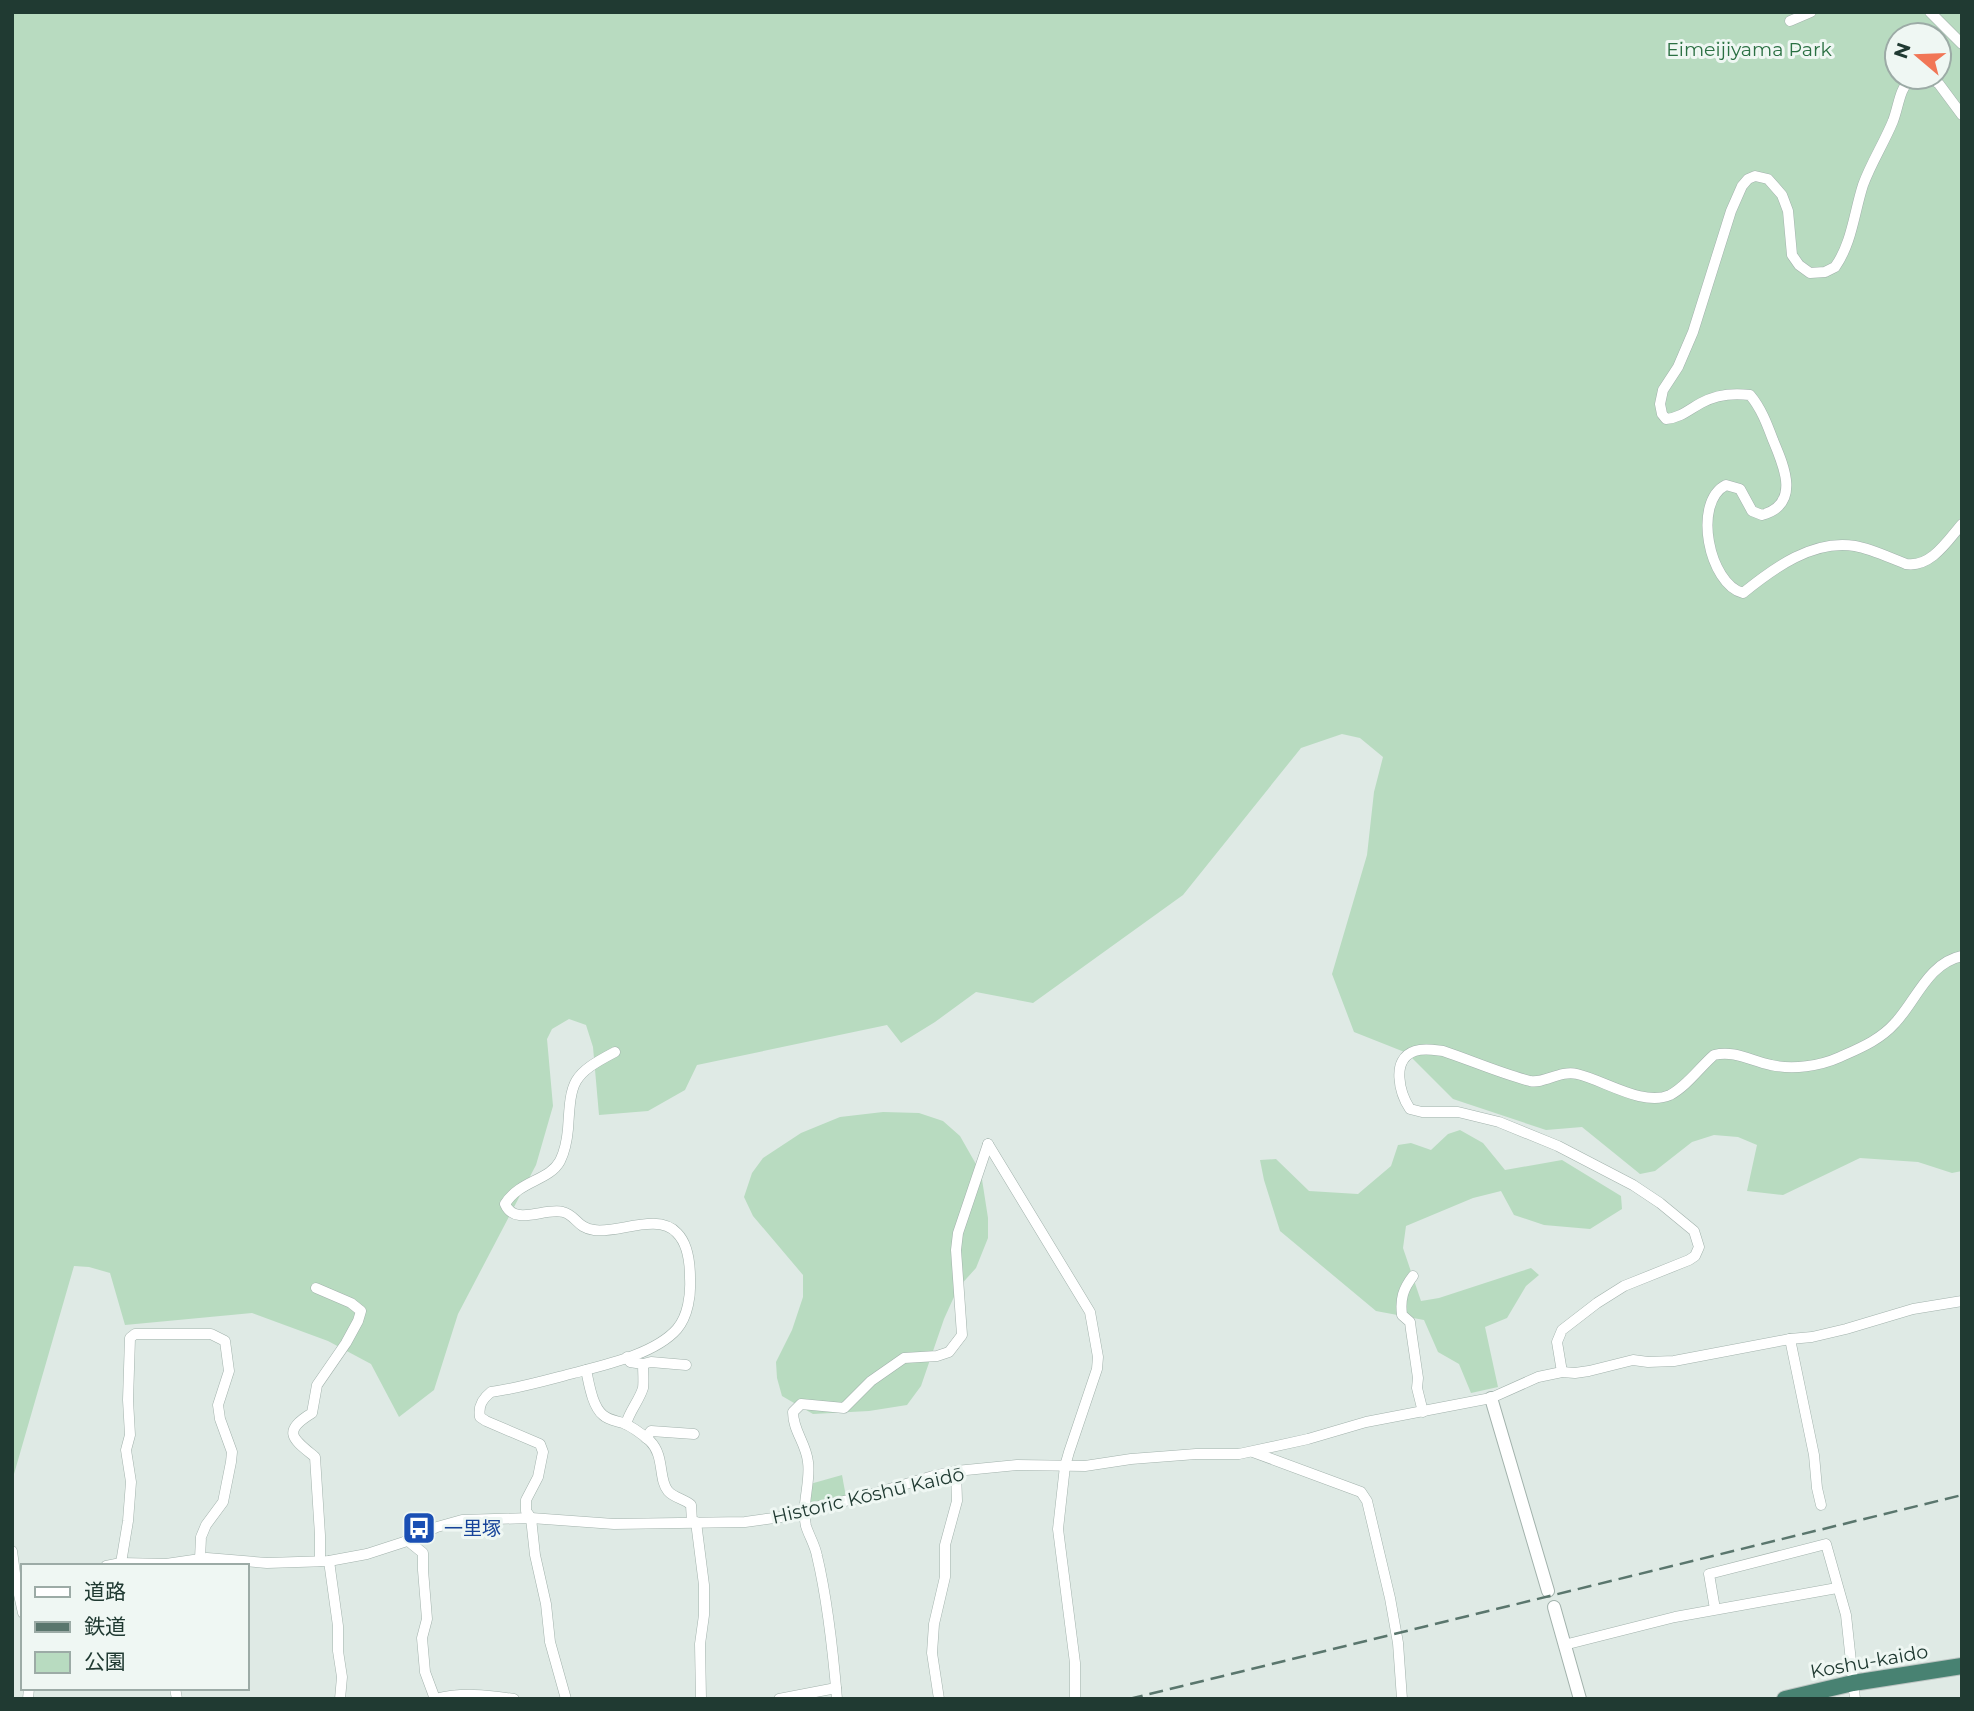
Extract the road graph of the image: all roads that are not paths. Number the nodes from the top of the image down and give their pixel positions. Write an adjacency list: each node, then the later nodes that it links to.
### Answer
1 (1811, 12): 3 (street)
2 (1930, 12): 4 (street)
3 (1790, 21)
4 (1962, 44)
5 (1902, 91): 8 (street)
6 (1945, 91): 7 (street)
7 (1962, 115)
8 (1962, 524)
9 (1962, 956): 19 (street)
10 (615, 1052): 15 (street)
11 (1413, 1276): 21 (street)
12 (316, 1288): 35 (street)
13 (1962, 1301): 14 (street)
14 (1790, 1339): 19 (street); 28 (street)
15 (627, 1357): 16 (street); 18 (street)
16 (643, 1364): 17 (street); 22 (street)
17 (686, 1365)
18 (586, 1370): 22 (street); 30 (street)
19 (1562, 1372): 20 (street)
20 (1491, 1398): 21 (street); 42 (street)
21 (1423, 1412): 25 (street)
22 (626, 1424): 24 (street)
23 (694, 1434): 24 (street)
24 (646, 1438): 31 (street)
25 (1252, 1452): 26 (street, Historic Kōshū Kaidō); 58 (street, Historic Kōshū Kaidō)
26 (1065, 1466): 27 (street, Historic Kōshū Kaidō); 29 (street); 57 (street)
27 (956, 1471): 29 (street, Historic Kōshū Kaidō); 56 (street)
28 (1821, 1505)
29 (806, 1509): 31 (street, Historic Kōshū Kaidō); 49 (street)
30 (531, 1518): 31 (street, Historic Kōshū Kaidō); 32 (street, Historic Kōshū Kaidō); 53 (street)
31 (694, 1522): 54 (street)
32 (407, 1540): 35 (street, Historic Kōshū Kaidō); 51 (street)
33 (12, 1551): 40 (street)
34 (200, 1559): 35 (street, Historic Kōshū Kaidō); 36 (street); 39 (street, Historic Kōshū Kaidō)
35 (325, 1561): 50 (street)
36 (121, 1563): 37 (street, Historic Kōshū Kaidō); 38 (street, Historic Kōshū Kaidō)
37 (116, 1564)
38 (144, 1564)
39 (172, 1564)
40 (17, 1580): 43 (street)
41 (1838, 1588): 45 (street); 45 (street); 48 (street)
42 (1548, 1591)
43 (21, 1602)
44 (1554, 1607): 46 (street)
45 (1715, 1609): 46 (street)
46 (1564, 1645): 59 (street)
47 (1962, 1666): 48 (highway, Koshu-kaido)
48 (1854, 1691): 60 (highway, Koshu-kaido)
49 (836, 1693): 55 (street)
50 (340, 1699)
51 (435, 1699): 52 (street)
52 (514, 1699)
53 (566, 1699)
54 (701, 1699)
55 (779, 1699)
56 (939, 1699)
57 (1075, 1699)
58 (1402, 1699)
59 (1580, 1699)
60 (1785, 1699)

